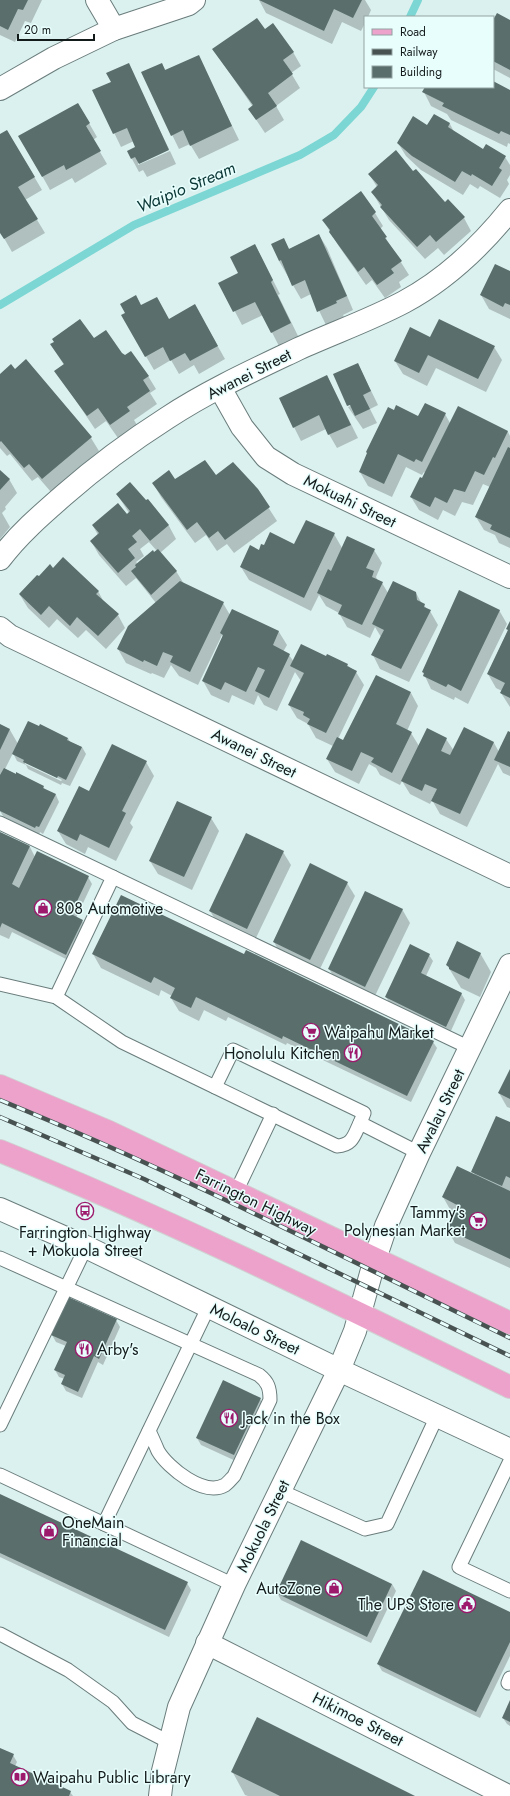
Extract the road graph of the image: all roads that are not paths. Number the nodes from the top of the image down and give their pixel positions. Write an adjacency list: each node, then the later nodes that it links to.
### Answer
1 (97, 0): 3 (street)
2 (194, 0): 3 (street)
3 (114, 29): 4 (street)
4 (0, 88)
5 (510, 210): 6 (street, Awanei Street)
6 (220, 388): 7 (street, Awanei Street); 8 (street, Mokuahi Street)
7 (0, 559)
8 (510, 577)
9 (0, 628): 11 (street, Awanei Street)
10 (0, 823): 12 (lane)
11 (510, 876)
12 (113, 877): 15 (lane); 16 (lane)
13 (510, 965): 16 (street, Awalau Street)
14 (1, 989): 15 (lane)
15 (56, 997): 18 (lane)
16 (470, 1048): 22 (street, Awalau Street)
17 (0, 1086): 23 (main road, Farrington Highway)
18 (215, 1087): 19 (lane); 20 (lane)
19 (273, 1114): 20 (lane); 23 (lane)
20 (360, 1123): 22 (lane)
21 (0, 1151): 30 (main road)
22 (419, 1153): 27 (street, Awalau Street)
23 (236, 1192): 27 (main road, Farrington Highway)
24 (0, 1209): 25 (street, Moloalo Street)
25 (86, 1247): 28 (lane); 29 (street, Moloalo Street)
26 (0, 1258): 28 (lane)
27 (375, 1259): 30 (street, Mokuola Street); 31 (main road, Farrington Highway)
28 (66, 1288): 32 (lane); 36 (lane)
29 (209, 1306): 32 (lane); 33 (street, Moloalo Street)
30 (360, 1314): 33 (street, Mokuola Street); 34 (main road)
31 (510, 1323)
32 (191, 1344): 37 (lane); 37 (lane)
33 (339, 1370): 35 (street, Moloalo Street); 41 (street, Mokuola Street)
34 (510, 1387)
35 (437, 1416): 38 (street, Moloalo Street); 41 (lane)
36 (0, 1425)
37 (149, 1430): 42 (lane)
38 (510, 1450)
39 (510, 1461): 44 (lane)
40 (0, 1475): 42 (lane)
41 (281, 1491): 43 (street, Mokuola Street)
42 (104, 1524): 43 (lane)
43 (234, 1586): 46 (street, Mokuola Street)
44 (510, 1591)
45 (0, 1634): 47 (lane)
46 (207, 1643): 47 (street, Mokuola Street); 49 (street, Hikimoe Street)
47 (169, 1742): 48 (street, Mokuola Street)
48 (160, 1796)
49 (508, 1796)

